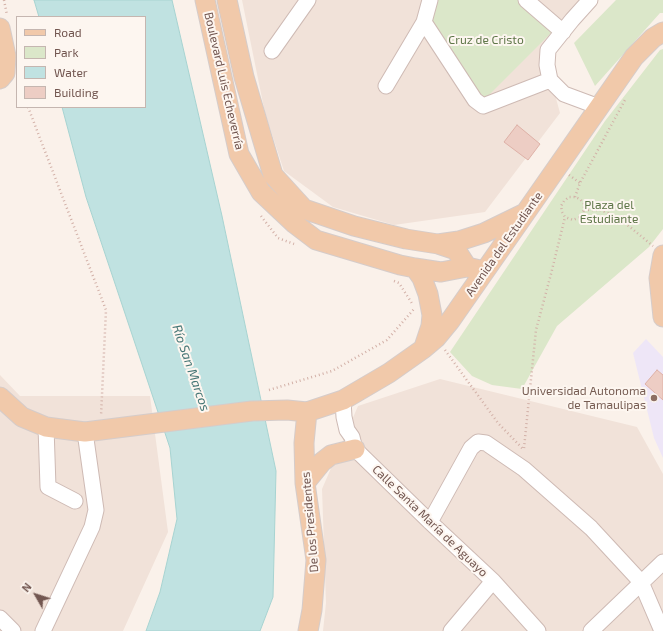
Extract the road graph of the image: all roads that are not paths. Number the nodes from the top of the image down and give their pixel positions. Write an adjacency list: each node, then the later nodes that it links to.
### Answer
1 (205, 0): 19 (main road, Boulevard Luis Echeverría)
2 (227, 0): 17 (main road, Boulevard Luis Echeverría)
3 (308, 0): 11 (street)
4 (430, 0): 7 (street)
5 (526, 0): 9 (street)
6 (590, 0): 9 (street)
7 (424, 22): 13 (street); 14 (street)
8 (0, 28): 12 (main road)
9 (563, 32): 13 (street)
10 (663, 32): 15 (main road, Avenida del Estudiante)
11 (272, 51)
12 (0, 80)
13 (550, 80): 15 (street)
14 (386, 86)
15 (599, 107): 16 (main road, Avenida del Estudiante)
16 (526, 212): 17 (main road); 20 (main road, Avenida del Estudiante)
17 (438, 244): 20 (main road, Boulevard Luis Echeverría)
18 (660, 252): 21 (main road)
19 (415, 268): 20 (main road, Boulevard Luis Echeverría); 22 (main road)
20 (475, 269): 22 (main road, Avenida del Estudiante)
21 (663, 317)
22 (430, 344): 24 (main road, Avenida del Estudiante)
23 (0, 397): 26 (main road)
24 (343, 400): 25 (main road, Avenida del Estudiante); 28 (street, Calle Santa María de Aguayo)
25 (307, 412): 27 (main road); 29 (main road, De los Presidentes)
26 (46, 427): 27 (main road); 30 (street)
27 (98, 430): 38 (street)
28 (355, 449): 29 (main road); 31 (street, Calle Santa María de Aguayo)
29 (306, 483): 39 (main road, De los Presidentes)
30 (74, 501)
31 (430, 522): 33 (street, Calle Santa María de Aguayo); 34 (street)
32 (663, 562): 34 (street)
33 (493, 580): 40 (street); 41 (street, Calle Santa María de Aguayo)
34 (641, 582): 36 (street); 42 (street)
35 (0, 618): 37 (street)
36 (592, 630)
37 (13, 631)
38 (43, 631)
39 (308, 631)
40 (451, 631)
41 (538, 631)
42 (662, 631)

